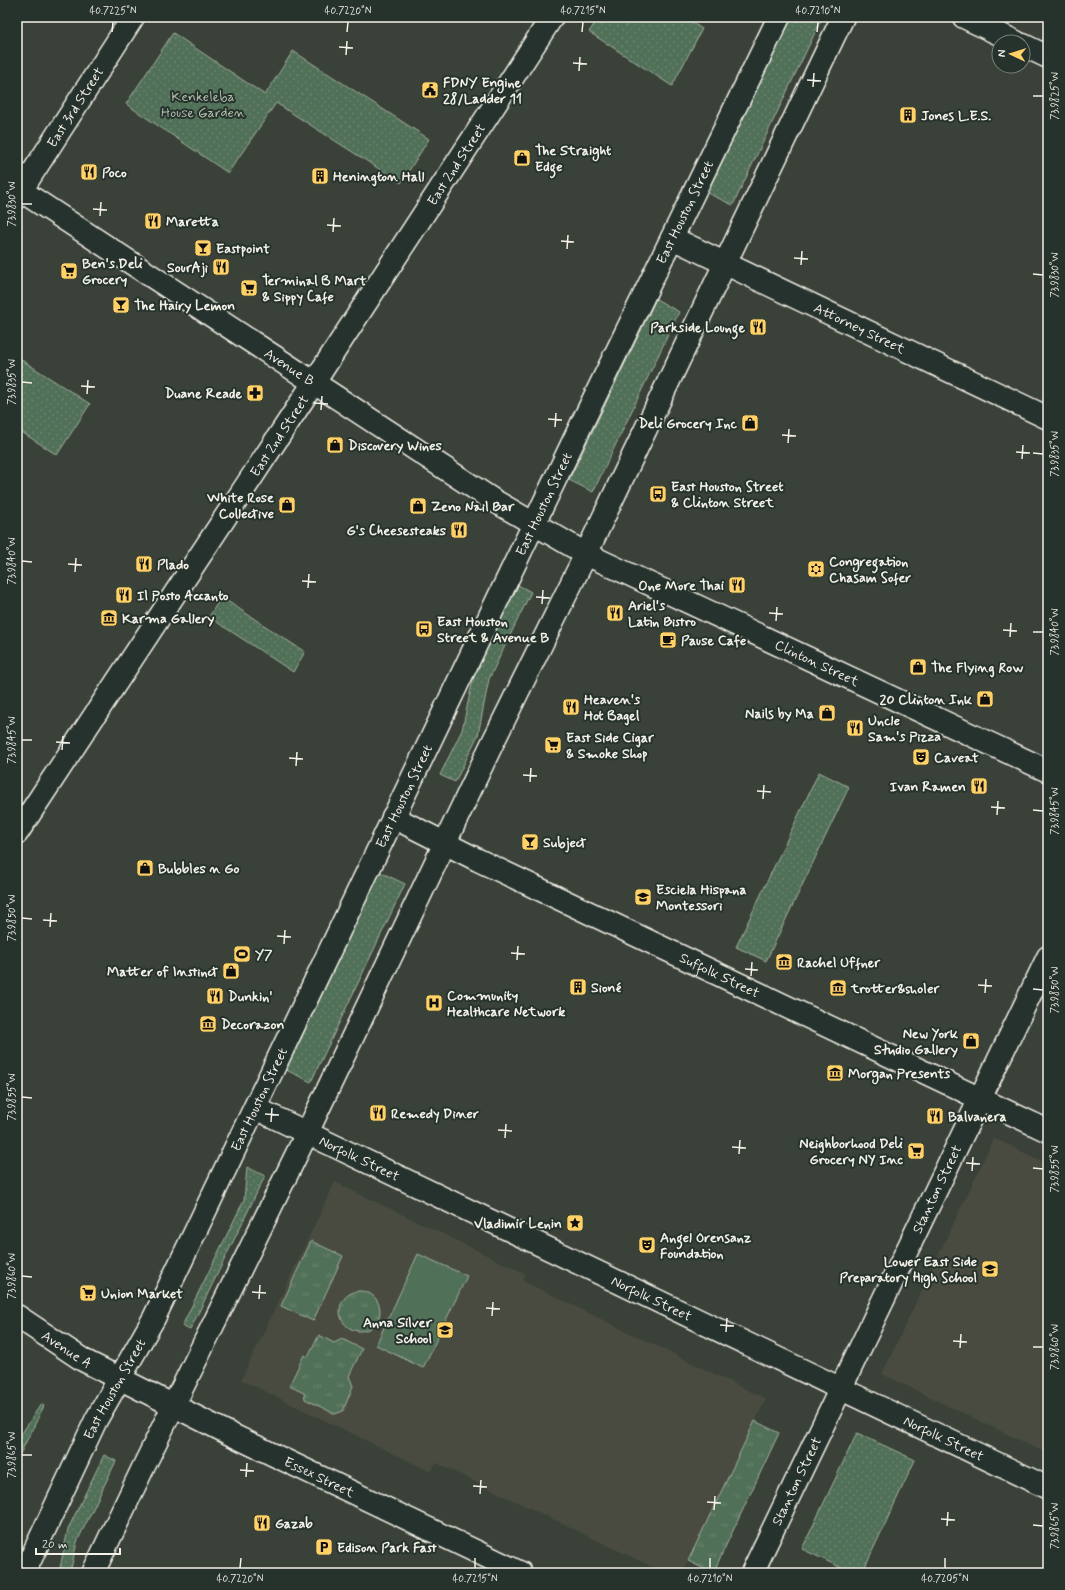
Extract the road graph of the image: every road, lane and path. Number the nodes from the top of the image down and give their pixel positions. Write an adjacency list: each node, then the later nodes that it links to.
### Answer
1 (133, 17): 9 (street, East 3rd Street)
2 (552, 17): 12 (street, East 2nd Street)
3 (779, 17): 10 (street, East Houston Street)
4 (843, 17): 11 (street)
5 (964, 17): 6 (street)
6 (999, 34)
7 (1031, 50): 8 (street)
8 (1048, 58)
9 (18, 192): 12 (street, Avenue B)
10 (672, 238): 11 (street, Attorney Street); 14 (street, East Houston Street)
11 (724, 262): 13 (street, Attorney Street); 15 (street)
12 (314, 383): 14 (street, Avenue B); 18 (street, East 2nd Street)
13 (1048, 418)
14 (534, 525): 15 (street, Avenue B); 17 (street, East Houston Street)
15 (586, 554): 16 (street, Clinton Street); 19 (street)
16 (1048, 771)
17 (393, 817): 19 (street, Suffolk Street); 22 (street, East Houston Street)
18 (17, 833)
19 (445, 843): 21 (street, Suffolk Street); 24 (street)
20 (1048, 956): 21 (street, Stanton Street)
21 (980, 1098): 23 (street, Suffolk Street); 27 (street, Stanton Street)
22 (255, 1108): 24 (street, Norfolk Street); 26 (street, East Houston Street)
23 (1048, 1131)
24 (307, 1133): 27 (street, Norfolk Street); 28 (street)
25 (17, 1316): 26 (street, Avenue A)
26 (119, 1378): 28 (street, Essex Street); 30 (street, East Houston Street)
27 (840, 1389): 29 (street, Norfolk Street); 33 (street, Stanton Street)
28 (174, 1406): 31 (street); 32 (street, Essex Street)
29 (1048, 1488)
30 (24, 1573)
31 (93, 1573)
32 (521, 1573)
33 (752, 1573)

